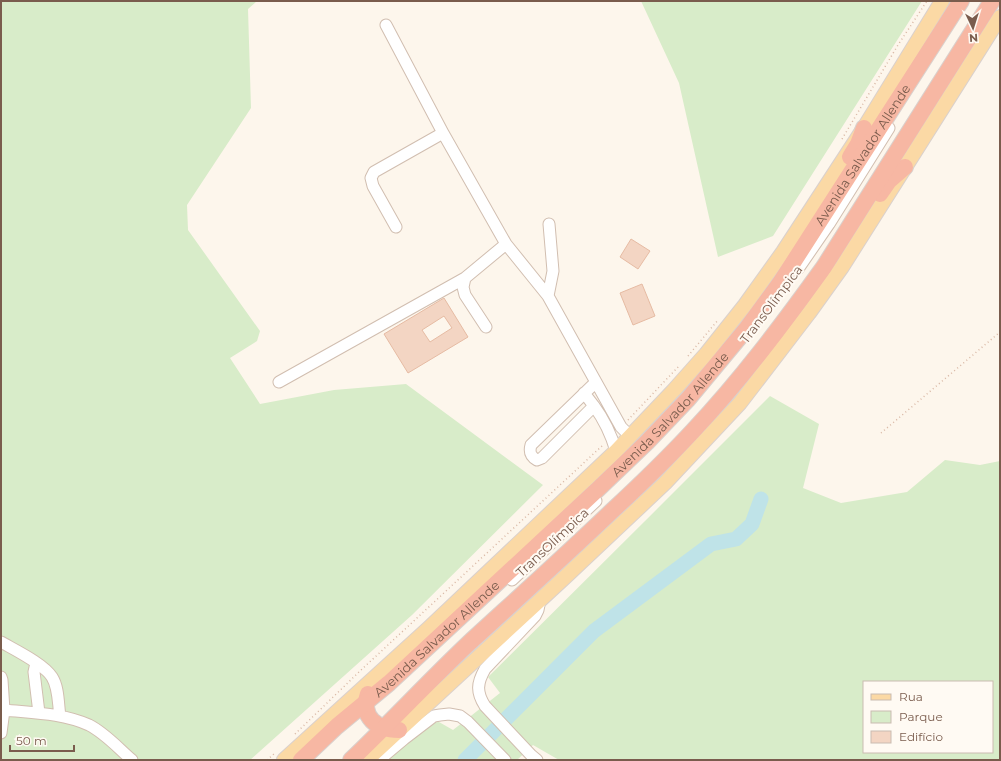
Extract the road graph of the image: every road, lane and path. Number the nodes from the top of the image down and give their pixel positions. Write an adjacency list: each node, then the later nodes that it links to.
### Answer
1 (927, 1): 11 (path)
2 (942, 1): 9 (main road, Avenida Salvador Allende)
3 (961, 1): 18 (highway, Avenida Salvador Allende)
4 (969, 1): 38 (street, TransOlímpica)
5 (984, 1): 42 (street, TransOlímpica)
6 (992, 1): 16 (highway, Avenida Salvador Allende)
7 (1000, 17): 12 (main road, Avenida Salvador Allende)
8 (386, 25): 10 (street)
9 (864, 128): 18 (highway); 29 (main road, Avenida Salvador Allende)
10 (443, 133): 14 (street); 15 (street)
11 (840, 142)
12 (905, 167): 16 (highway); 33 (main road, Avenida Salvador Allende)
13 (549, 224): 19 (street)
14 (396, 227)
15 (506, 244): 17 (street); 19 (street)
16 (824, 267): 42 (highway, Avenida Salvador Allende)
17 (465, 278): 21 (street); 25 (street)
18 (780, 283): 38 (highway, Avenida Salvador Allende)
19 (548, 296): 26 (street)
20 (719, 318): 23 (path)
21 (486, 327)
22 (1000, 332): 30 (path)
23 (685, 360)
24 (680, 365): 29 (path)
25 (279, 382)
26 (596, 382): 27 (street); 29 (street)
27 (584, 392): 28 (street); 28 (street)
28 (594, 406): 31 (street)
29 (626, 432): 32 (main road, Avenida Salvador Allende)
30 (881, 433)
31 (611, 435): 32 (street); 44 (path)
32 (616, 451): 34 (main road, Avenida Salvador Allende)
33 (540, 600): 42 (main road, Avenida Salvador Allende); 46 (street)
34 (429, 628): 38 (highway); 45 (main road, Avenida Salvador Allende)
35 (1, 642): 36 (street)
36 (36, 663): 40 (street); 41 (street)
37 (1, 677): 39 (street)
38 (366, 706): 42 (highway); 49 (highway, Avenida Salvador Allende); 50 (street, TransOlímpica)
39 (4, 710): 40 (street); 43 (street)
40 (39, 713): 41 (street)
41 (60, 716): 47 (street)
42 (387, 728): 51 (street, TransOlímpica); 52 (highway, Avenida Salvador Allende); 53 (main road, Avenida Salvador Allende)
43 (1, 732)
44 (290, 738)
45 (281, 754): 48 (path)
46 (534, 758)
47 (132, 760)
48 (268, 760)
49 (301, 760)
50 (310, 760)
51 (341, 760)
52 (351, 760)
53 (367, 760)
54 (379, 760): 55 (street)
55 (506, 760)

